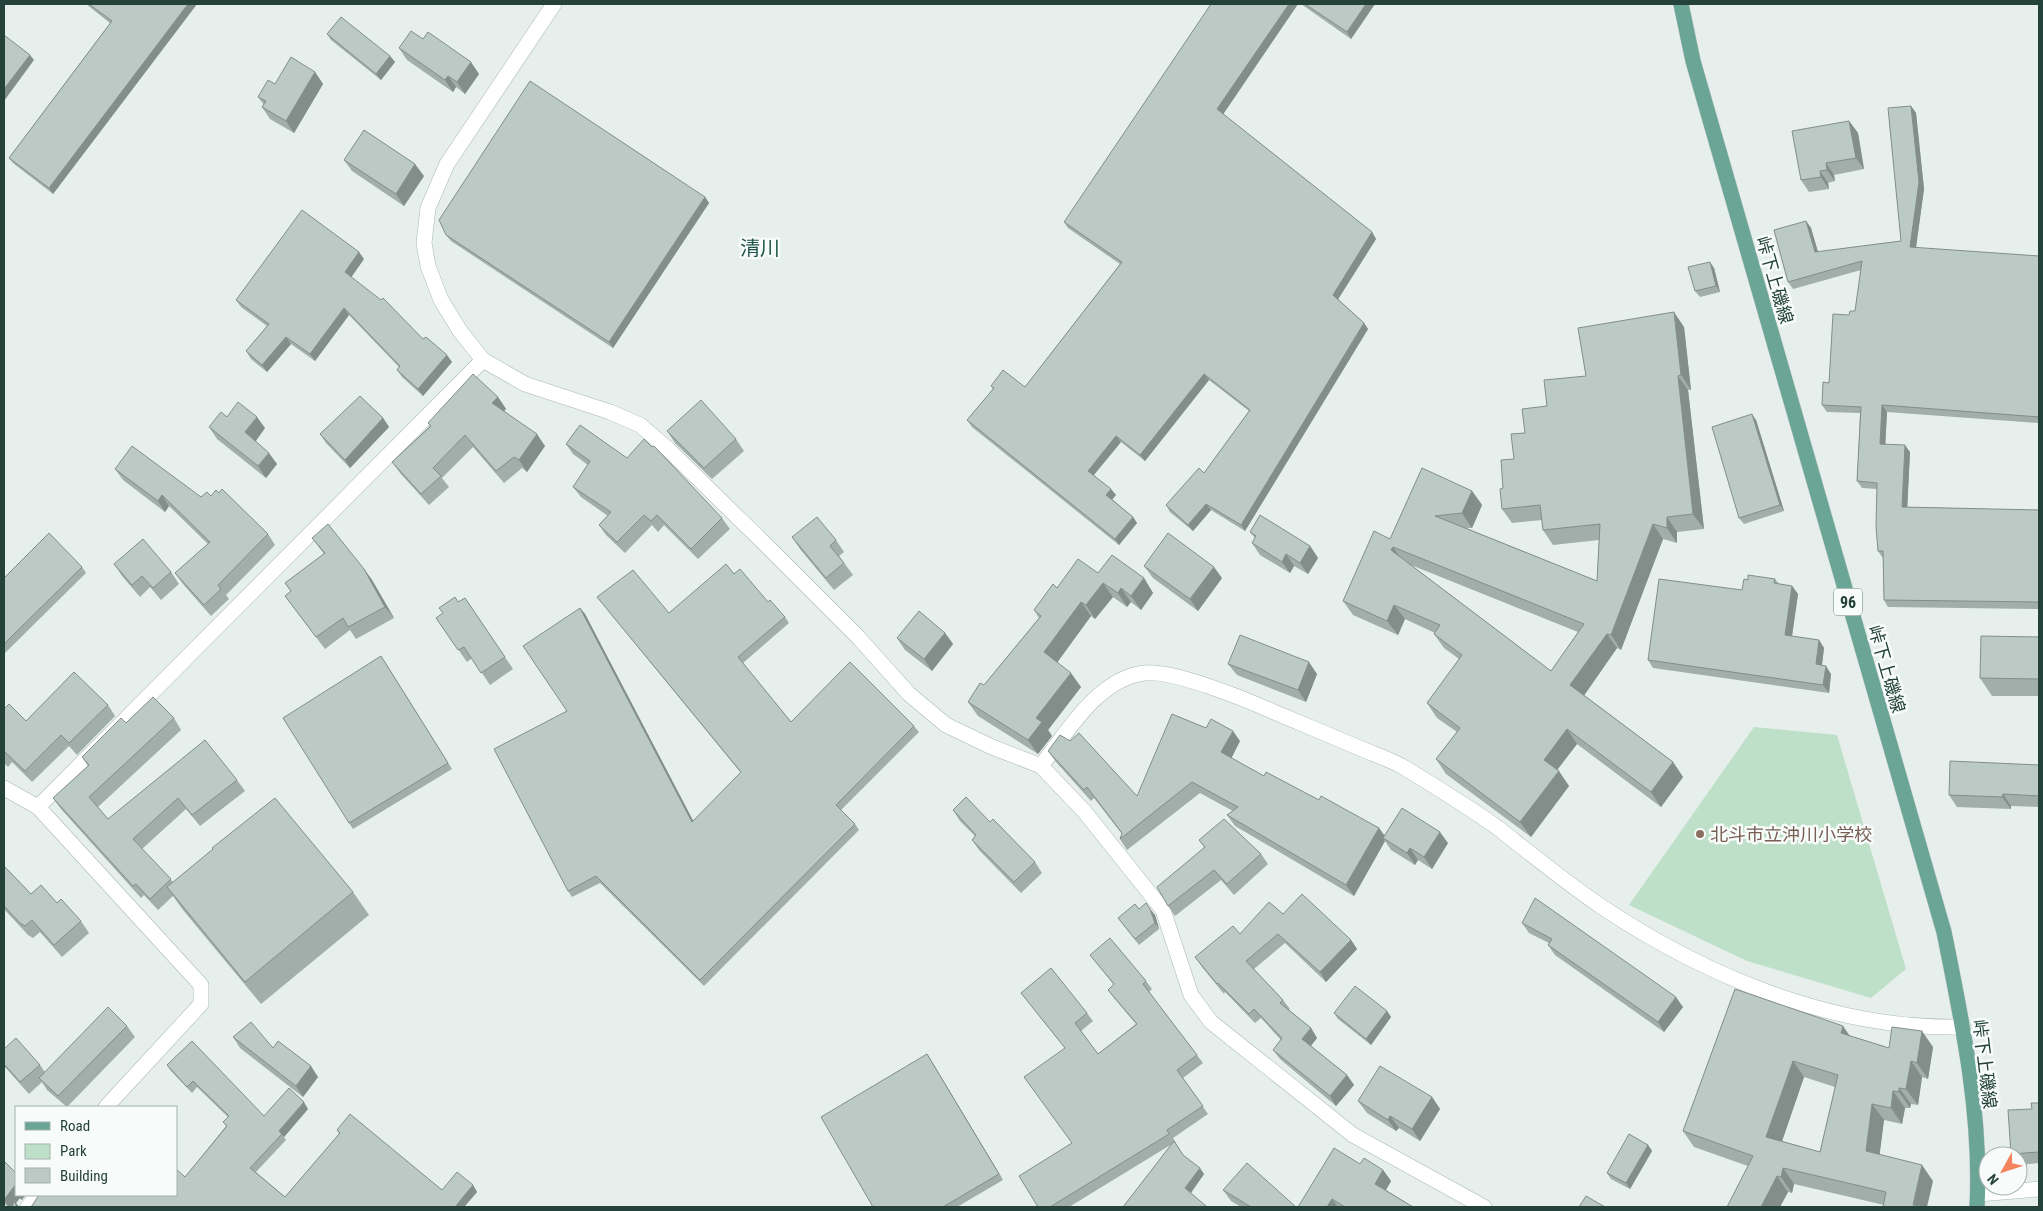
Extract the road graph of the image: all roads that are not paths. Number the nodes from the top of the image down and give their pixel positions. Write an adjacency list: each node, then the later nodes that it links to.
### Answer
1 (554, 4): 3 (street)
2 (1681, 4): 7 (main road, 峠下上磯線 / 96)
3 (483, 360): 4 (street); 6 (street)
4 (1041, 766): 7 (street); 13 (street)
5 (4, 788): 6 (street)
6 (38, 807): 8 (street)
7 (1963, 1027): 11 (main road, 峠下上磯線 / 96)
8 (107, 1106)
9 (2039, 1189): 11 (street)
10 (36, 1196): 12 (street)
11 (1977, 1201)
12 (28, 1207)
13 (1484, 1207)

